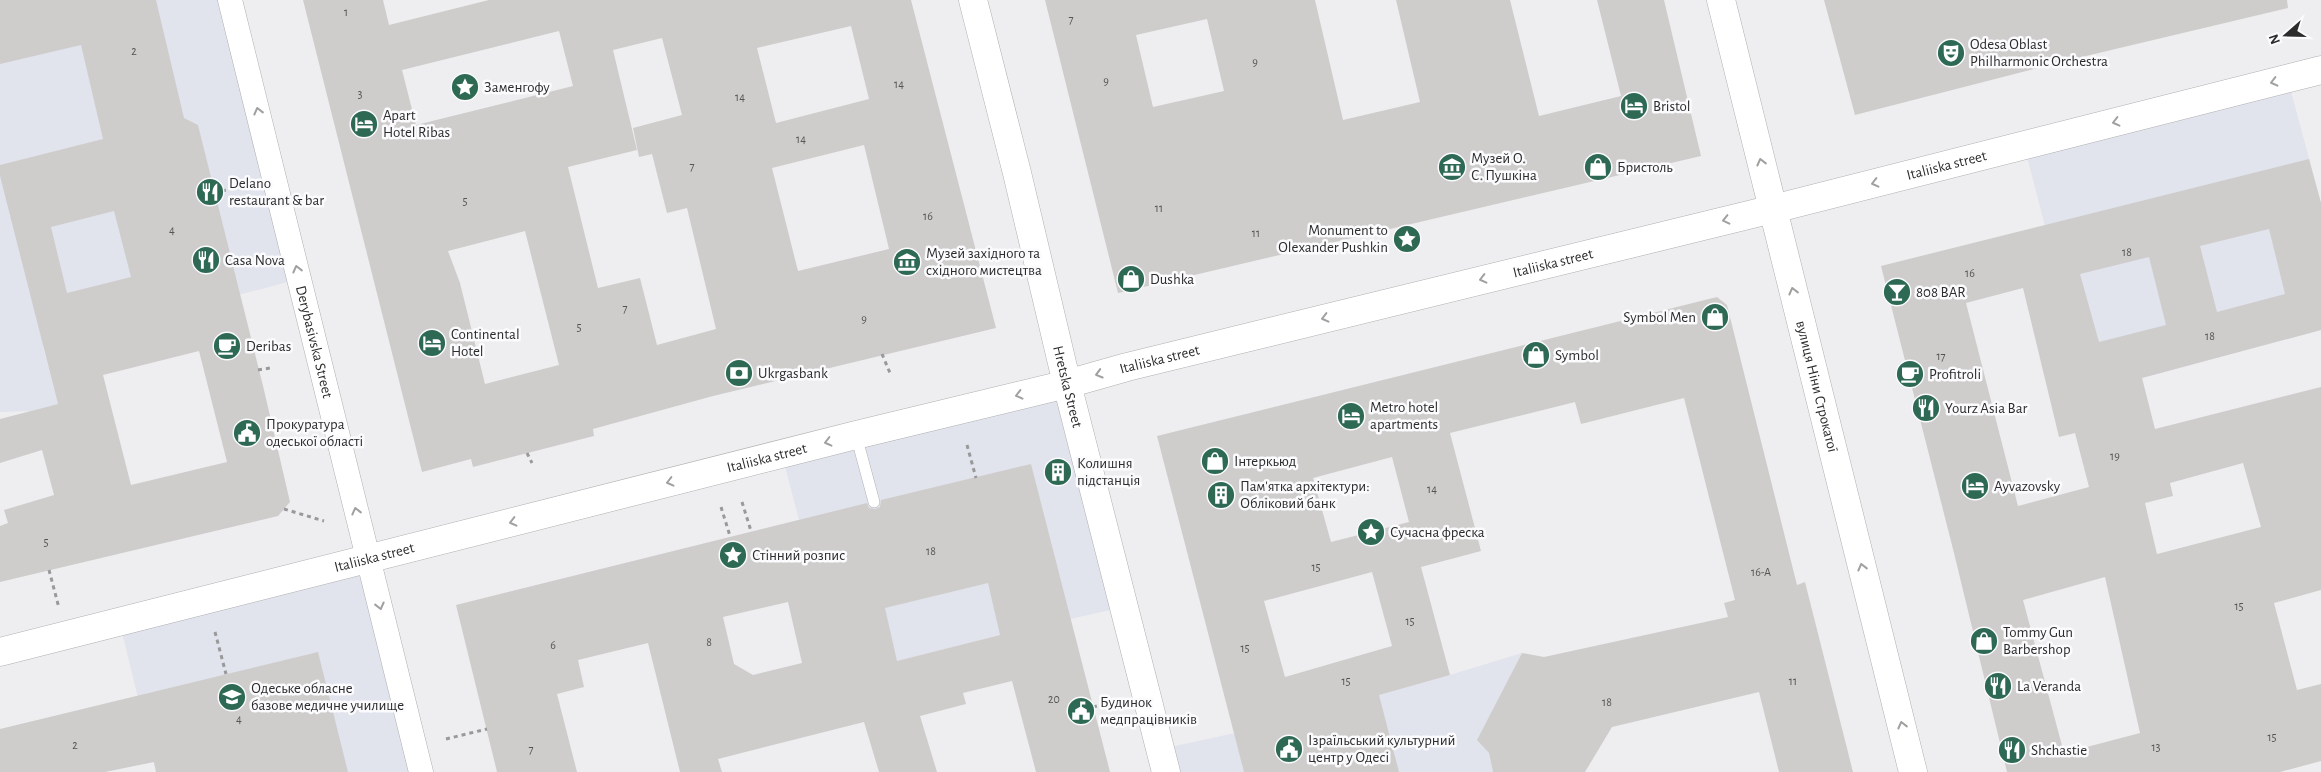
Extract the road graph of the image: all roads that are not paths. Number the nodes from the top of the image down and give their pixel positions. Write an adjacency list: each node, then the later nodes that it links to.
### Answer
1 (230, 0): 9 (street, Derybasivska Street, one-way to 1)
2 (973, 0): 6 (street, Hretska Street)
3 (1721, 0): 5 (street, вулиця Ніни Строкатої, one-way to 3)
4 (2321, 70): 5 (street, Italiiska street, one-way to 5)
5 (1773, 209): 6 (street, Italiiska street, one-way to 6); 13 (street, вулиця Ніни Строкатої, one-way to 5)
6 (1067, 384): 7 (street, Italiiska street, one-way to 7); 12 (street, Hretska Street)
7 (856, 435): 8 (lane); 9 (street, Italiiska street, one-way to 9)
8 (874, 502)
9 (368, 559): 10 (street, Italiiska street); 11 (street, Derybasivska Street, one-way to 11)
10 (0, 652)
11 (421, 772)
12 (1166, 772)
13 (1913, 772)

